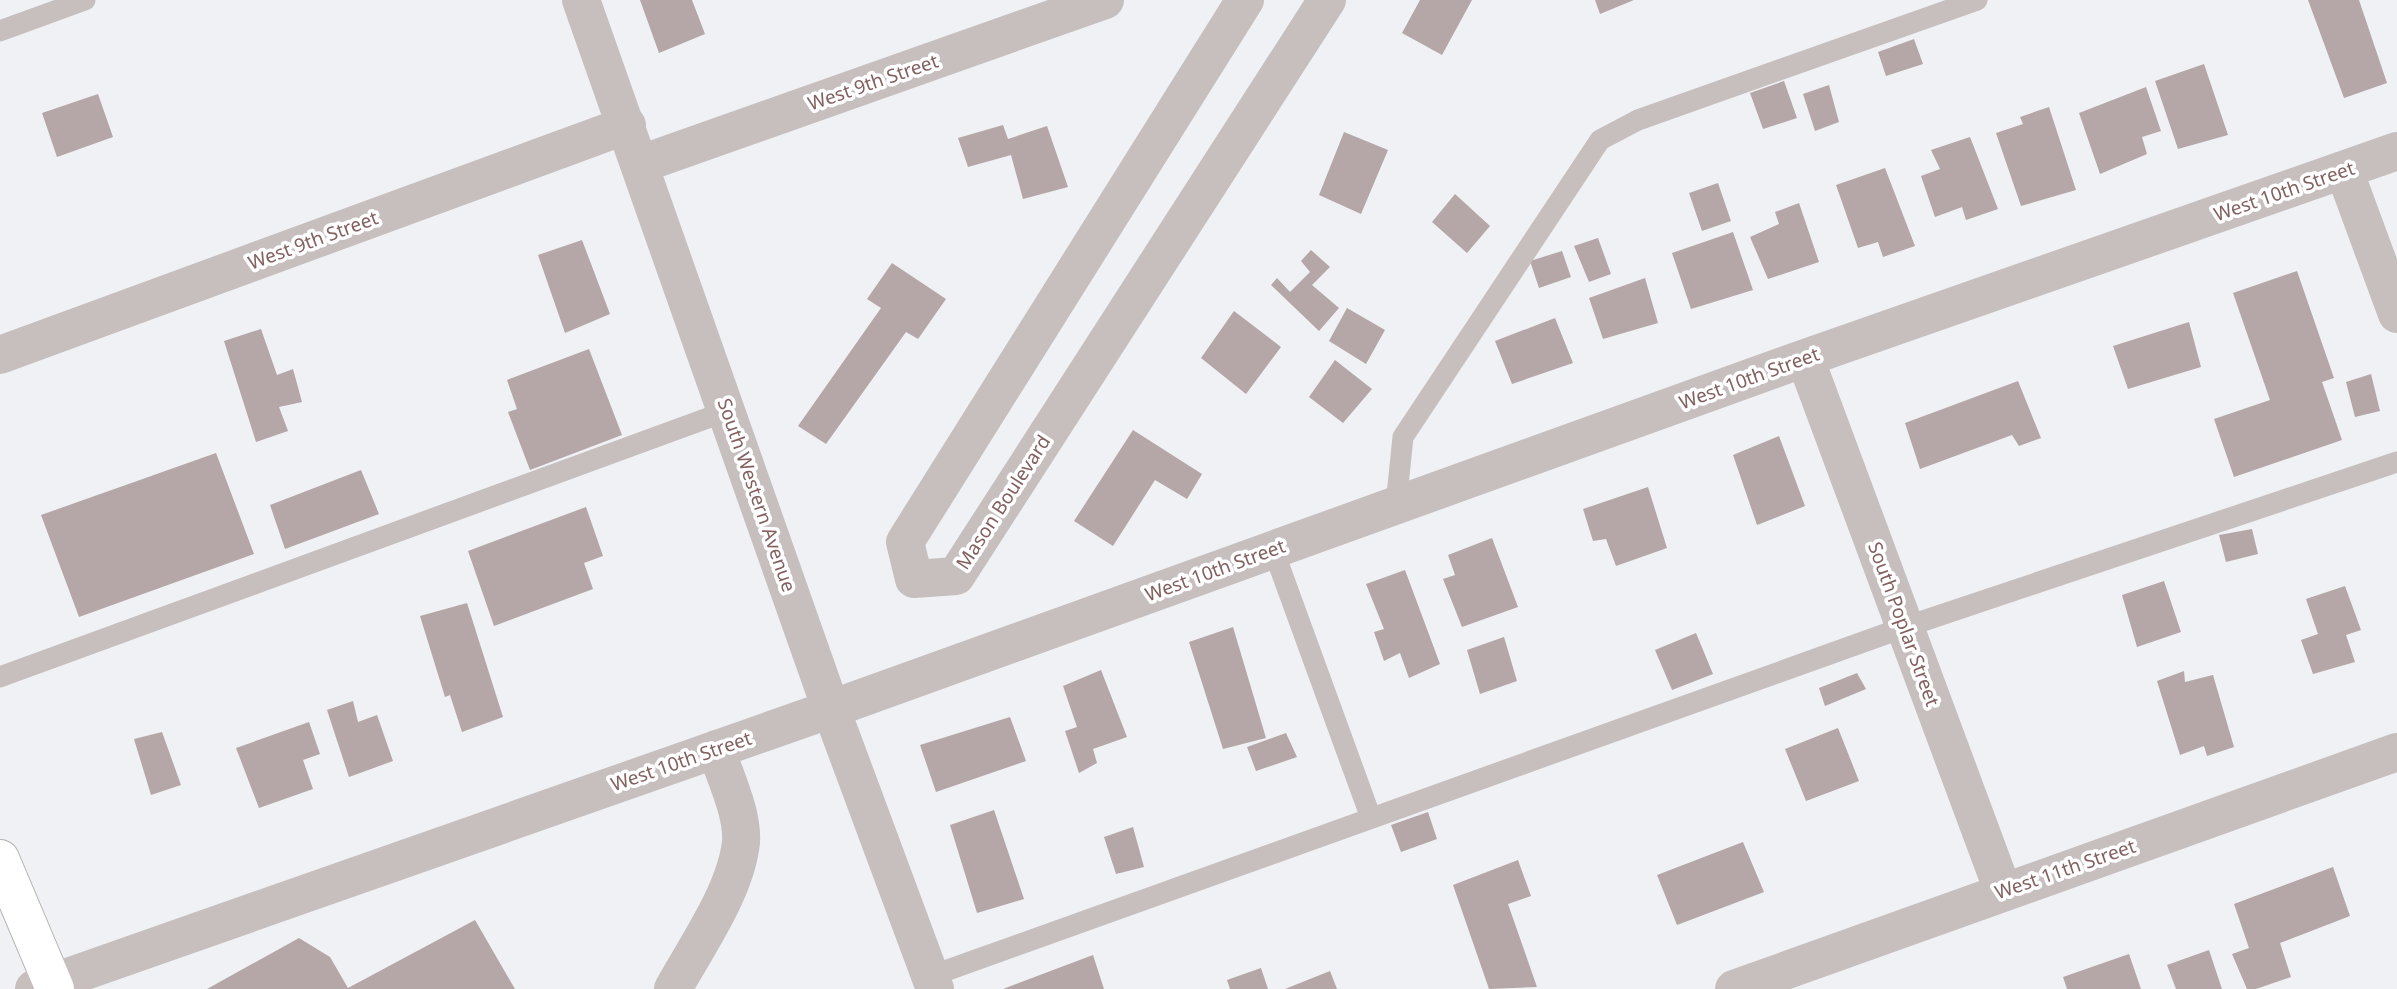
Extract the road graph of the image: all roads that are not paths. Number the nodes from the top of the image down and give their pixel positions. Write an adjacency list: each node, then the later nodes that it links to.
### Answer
1 (85, 0): 7 (lane)
2 (581, 0): 8 (street, South Western Avenue)
3 (1105, 0): 10 (street, West 9th Street)
4 (1245, 0): 5 (street, Mason Boulevard)
5 (1327, 0)
6 (1977, 0): 17 (lane)
7 (0, 31)
8 (627, 125): 10 (street, South Western Avenue); 13 (street, West 9th Street)
9 (2397, 151): 11 (street, West 10th Street)
10 (641, 164): 15 (street, South Western Avenue)
11 (2344, 170): 12 (street); 14 (street, West 10th Street)
12 (2397, 314)
13 (0, 355)
14 (1805, 358): 17 (street, West 10th Street); 19 (street, South Poplar Street)
15 (727, 411): 20 (lane); 21 (street, South Western Avenue)
16 (2397, 462): 19 (lane)
17 (1395, 505): 18 (street, West 10th Street)
18 (1273, 549): 21 (street, West 10th Street); 24 (lane)
19 (1905, 627): 24 (lane); 26 (street, South Poplar Street)
20 (0, 677)
21 (831, 709): 22 (street, West 10th Street); 27 (street, South Western Avenue)
22 (716, 749): 28 (street, West 10th Street); 29 (street)
23 (2397, 752): 26 (street, West 11th Street)
24 (1371, 818): 27 (lane)
25 (0, 859): 28 (highway)
26 (2003, 891): 30 (street, West 11th Street)
27 (933, 982)
28 (47, 987)
29 (673, 989)
30 (1734, 989)

